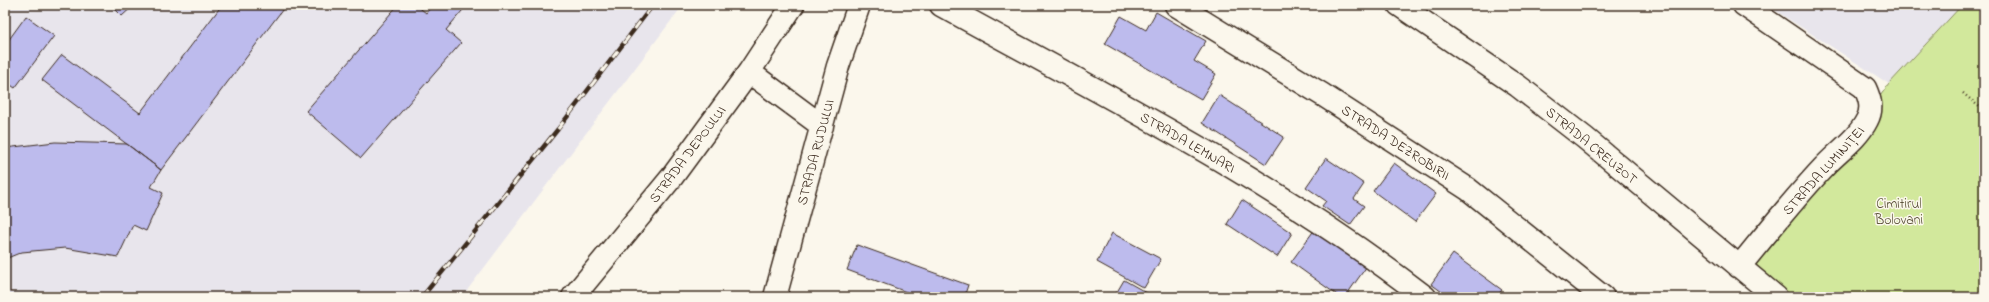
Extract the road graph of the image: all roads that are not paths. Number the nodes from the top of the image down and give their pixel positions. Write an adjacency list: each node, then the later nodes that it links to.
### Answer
1 (793, 5): 7 (street, STRADA DEPOULUI)
2 (941, 5): 12 (street, STRADA LEMNARI)
3 (1176, 5): 13 (street, STRADA DEZROBIRII)
4 (1399, 5): 9 (street, STRADA CREUZOT)
5 (1744, 5): 9 (street, STRADA LUMINIȚEI)
6 (860, 6): 8 (street, STRADA RUDULUI)
7 (749, 72): 8 (street); 10 (street, STRADA DEPOULUI)
8 (822, 126): 11 (street, STRADA RUDULUI)
9 (1739, 267): 14 (street, STRADA CREUZOT)
10 (573, 297)
11 (775, 297)
12 (1425, 297)
13 (1603, 297)
14 (1776, 297)

